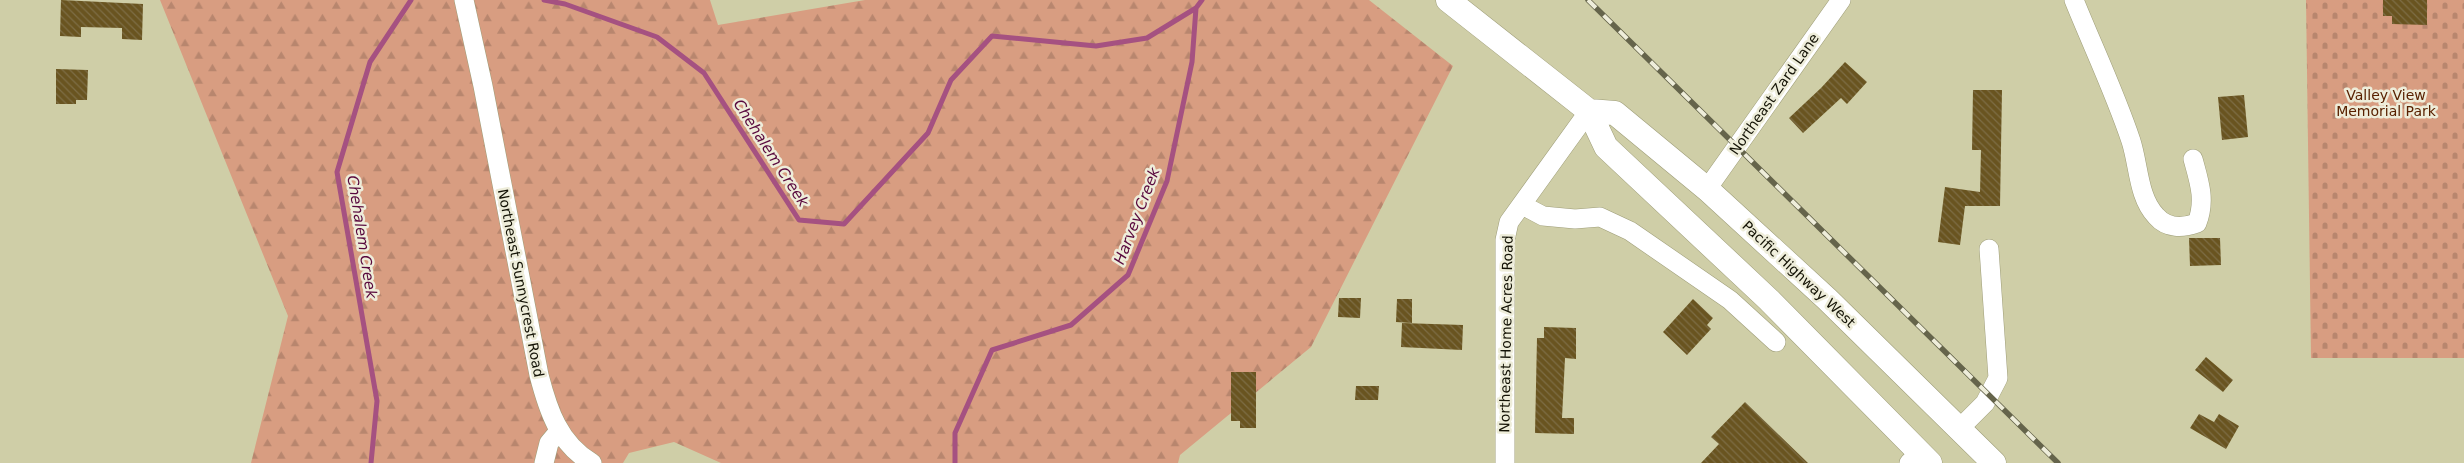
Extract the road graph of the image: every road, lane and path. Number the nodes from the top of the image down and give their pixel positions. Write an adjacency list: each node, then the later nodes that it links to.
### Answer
1 (464, 0): 12 (street, Northeast Sunnycrest Road)
2 (1448, 0): 5 (main road)
3 (1841, 0): 7 (street, Northeast Zard Lane)
4 (2074, 0): 6 (street)
5 (1589, 111): 7 (main road, Pacific Highway West); 8 (street, Northeast Home Acres Road); 13 (main road)
6 (2193, 158)
7 (1708, 189): 11 (main road, Pacific Highway West)
8 (1522, 205): 10 (street); 16 (street, Northeast Home Acres Road)
9 (1989, 249): 11 (street)
10 (1776, 342)
11 (1959, 429): 17 (main road, Pacific Highway West)
12 (560, 431): 14 (street); 15 (street, Northeast Sunnycrest Road)
13 (1920, 460)
14 (544, 463)
15 (592, 463)
16 (1505, 463)
17 (1994, 463)

